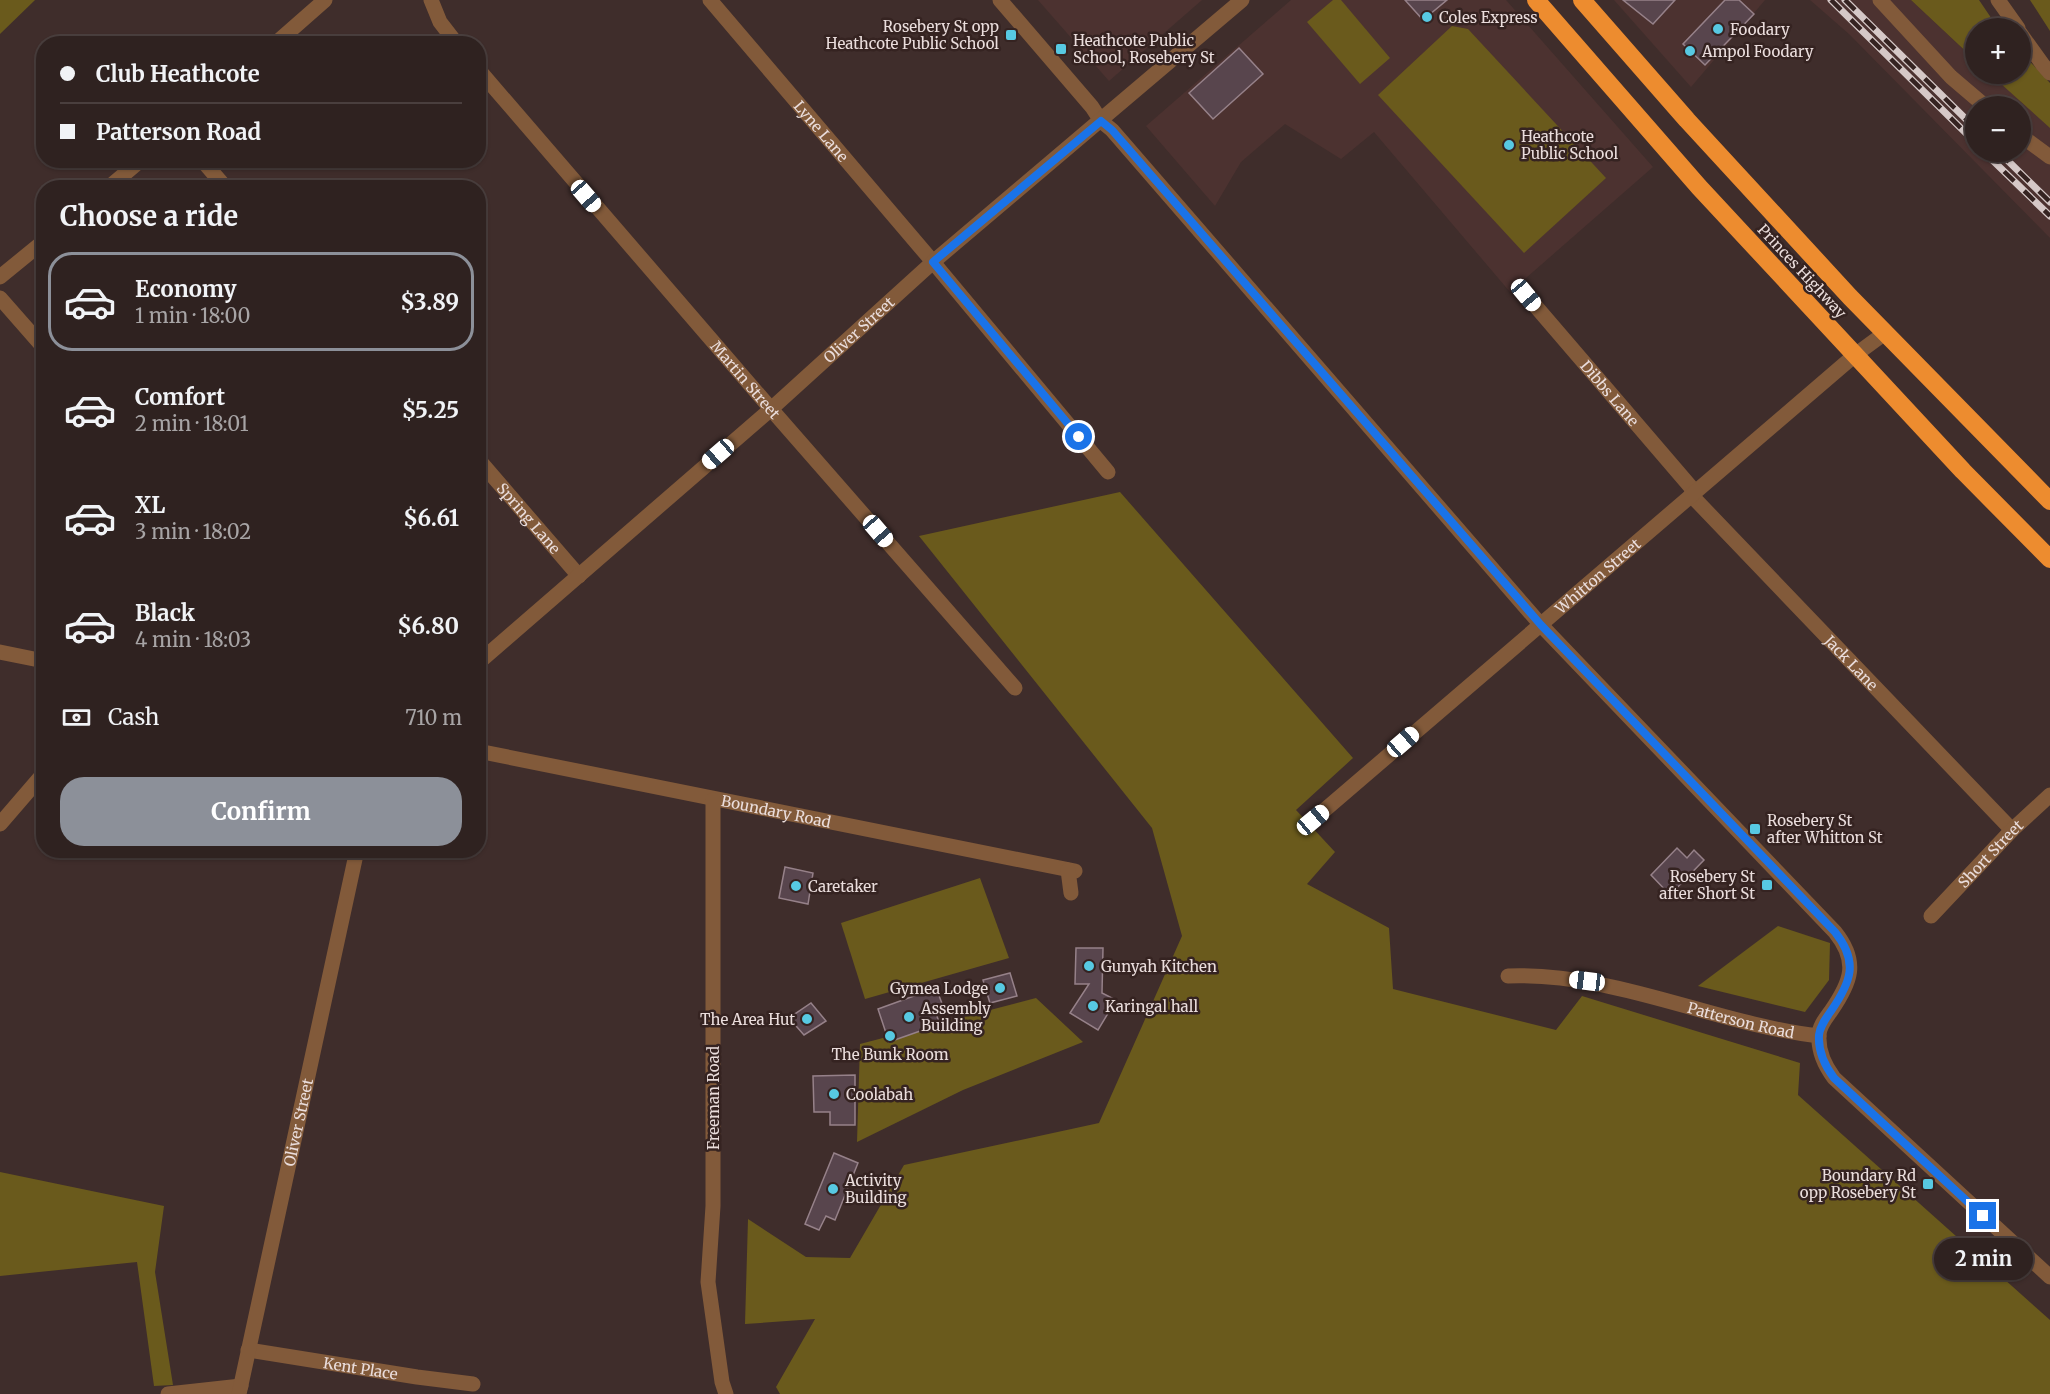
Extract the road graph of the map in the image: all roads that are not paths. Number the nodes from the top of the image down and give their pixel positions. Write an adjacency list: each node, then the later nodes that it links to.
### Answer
1 (325, 0): 11 (street)
2 (431, 0): 12 (street)
3 (710, 0): 25 (street, Lyne Lane)
4 (1000, 0): 17 (street)
5 (1242, 0): 17 (street, Oliver Street)
6 (1536, 0): 31 (highway, Princes Highway)
7 (1582, 0): 29 (highway, Princes Highway)
8 (1880, 0): 16 (street)
9 (1998, 0): 10 (street)
10 (2011, 18)
11 (284, 36)
12 (451, 36)
13 (2031, 48): 14 (street)
14 (2050, 73)
15 (486, 78): 32 (street, Martin Street)
16 (1973, 96)
17 (1101, 121): 25 (street, Oliver Street); 39 (street)
18 (2031, 143): 19 (street)
19 (2050, 157)
20 (132, 168): 22 (street)
21 (209, 168): 23 (street)
22 (117, 180)
23 (218, 180)
24 (36, 248): 26 (street)
25 (933, 262): 32 (street, Oliver Street); 34 (street, Lyne Lane)
26 (0, 277)
27 (1526, 295): 35 (street, Dibbs Lane)
28 (0, 298): 30 (street)
29 (1885, 333): 31 (street, Whitton Street); 36 (highway, Princes Highway)
30 (36, 339)
31 (1855, 355): 35 (street, Whitton Street); 37 (highway, Princes Highway)
32 (771, 409): 38 (street, Oliver Street); 43 (street, Martin Street)
33 (486, 468): 38 (street, Spring Lane)
34 (1108, 472)
35 (1693, 494): 39 (street, Whitton Street); 50 (street, Jack Lane)
36 (2050, 501)
37 (2050, 559)
38 (579, 576): 41 (street, Oliver Street)
39 (1541, 625): 48 (street, Whitton Street); 55 (street)
40 (0, 652): 42 (street)
41 (486, 656)
42 (36, 659)
43 (1015, 688)
44 (486, 754): 47 (street, Boundary Road)
45 (36, 782): 49 (street)
46 (2050, 795): 50 (street, Short Street)
47 (713, 800): 52 (street, Boundary Road); 61 (street, Freeman Road)
48 (1313, 820)
49 (0, 824)
50 (2012, 830): 53 (street, Short Street)
51 (355, 858): 57 (street, Oliver Street)
52 (1071, 893)
53 (1931, 916)
54 (1508, 976): 55 (street, Patterson Road)
55 (1819, 1036): 56 (street)
56 (2050, 1277)
57 (248, 1350): 58 (street, Kent Place); 59 (street, Oliver Street)
58 (473, 1384)
59 (240, 1390): 60 (street)
60 (168, 1394)
61 (726, 1394)

